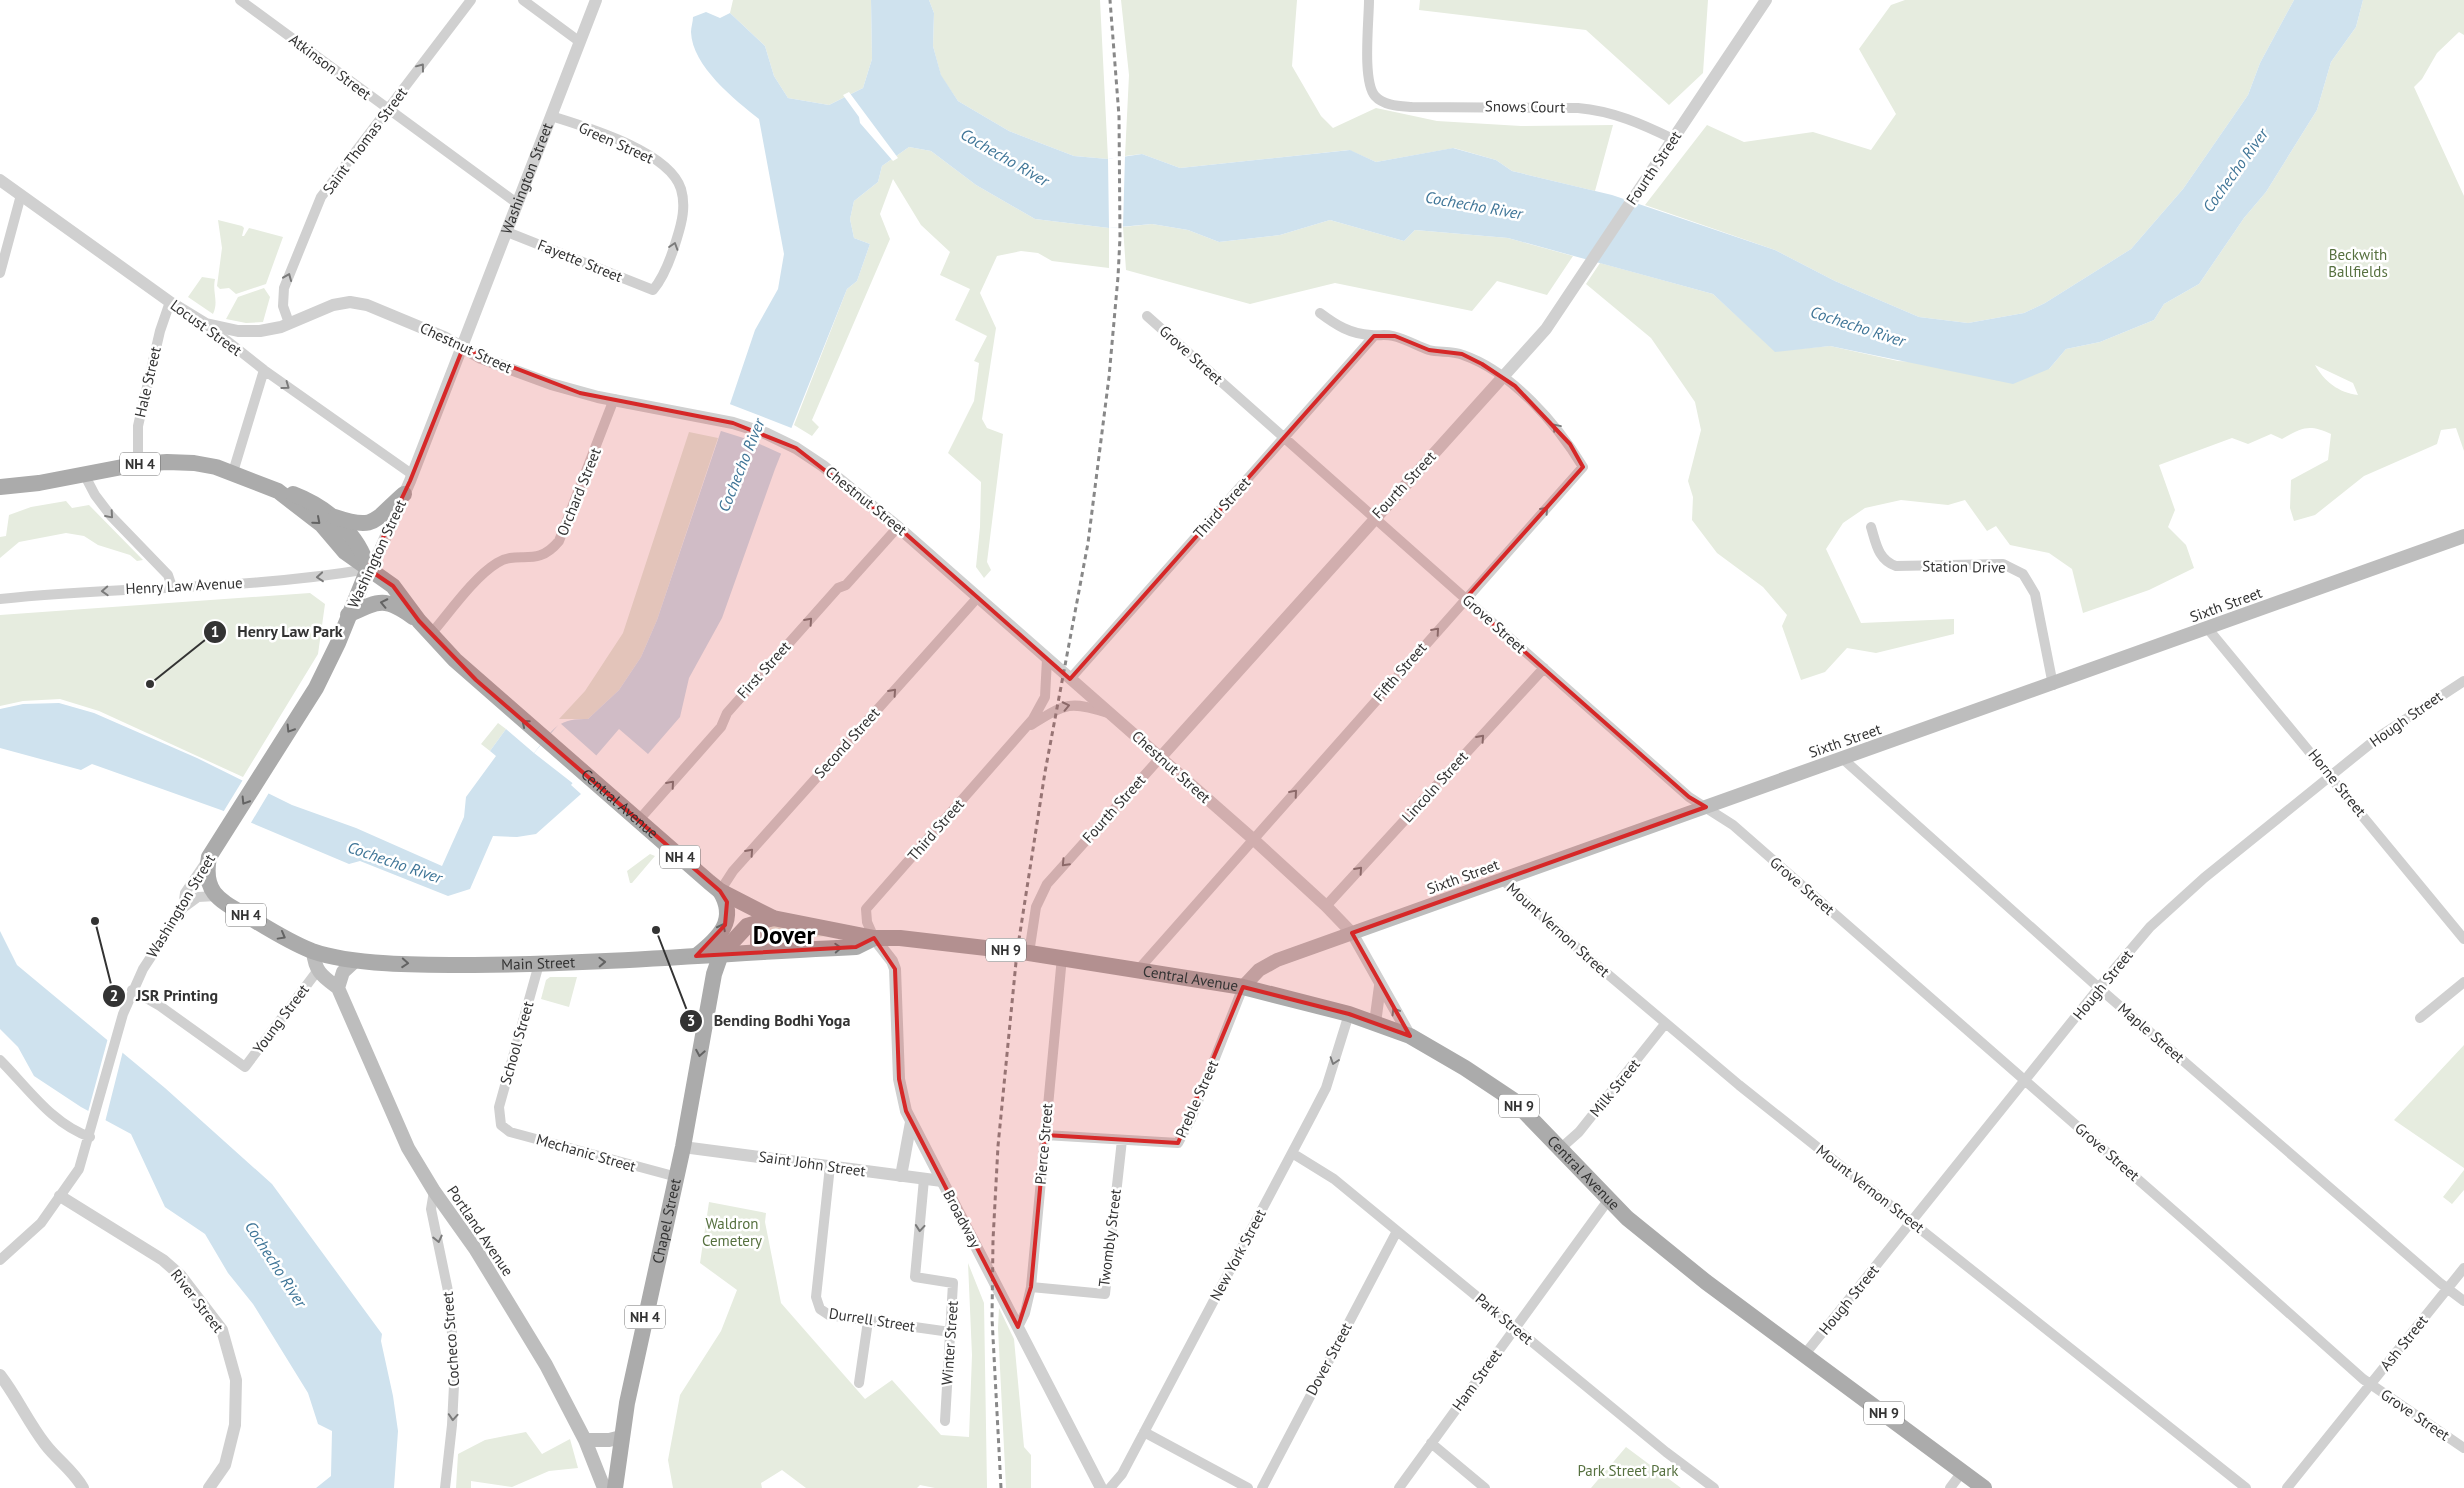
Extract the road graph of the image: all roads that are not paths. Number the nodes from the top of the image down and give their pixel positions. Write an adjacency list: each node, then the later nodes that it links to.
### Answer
1 (240, 0): 8 (street, Atkinson Street)
2 (471, 0): 8 (street, Saint Thomas Street, one-way to 2)
3 (523, 0): 7 (street)
4 (596, 0): 7 (street, Washington Street)
5 (1369, 0): 10 (street, Snows Court)
6 (1766, 0): 10 (street, Fourth Street)
7 (580, 42): 9 (street, Washington Street)
8 (387, 110): 13 (street, Atkinson Street); 20 (street, Saint Thomas Street, one-way to 8)
9 (551, 116): 13 (street, Washington Street); 16 (street, Green Street, one-way to 9)
10 (1674, 139): 25 (street, Fourth Street)
11 (0, 180): 12 (street, Locust Street)
12 (21, 195): 15 (street); 17 (street, Locust Street)
13 (518, 204): 14 (street, Washington Street)
14 (507, 232): 16 (street, Fayette Street); 23 (street, Washington Street)
15 (0, 273)
16 (653, 290)
17 (170, 302): 21 (street, Locust Street); 28 (street, Hale Street)
18 (1320, 313): 22 (street)
19 (1147, 316): 27 (street, Grove Street)
20 (289, 323): 21 (street, Chestnut Street); 23 (street, Chestnut Street)
21 (206, 324): 24 (street, Locust Street)
22 (1374, 336): 25 (street); 27 (street, Third Street)
23 (463, 348): 26 (street, Chestnut Street); 31 (street, Washington Street)
24 (264, 370): 29 (street); 31 (street, Locust Street, one-way to 31)
25 (1503, 377): 36 (street, Fourth Street); 44 (street, Fifth Street, one-way to 25)
26 (614, 399): 37 (street, Chestnut Street); 48 (street, Orchard Street)
27 (1284, 438): 36 (street, Grove Street); 51 (street, Third Street)
28 (138, 464): 29 (main road, Central Avenue / NH 4); 30 (main road, Central Avenue / NH 4)
29 (233, 472): 33 (main road, Central Avenue / NH 4)
30 (84, 474): 32 (main road, Central Avenue / NH 4); 41 (street, one-way to 41)
31 (413, 475): 34 (street, Washington Street)
32 (0, 487)
33 (278, 491): 35 (main road, Central Avenue / NH 4); 40 (main road, Central Avenue / NH 4, one-way to 40)
34 (404, 494): 35 (main road); 40 (street, Washington Street)
35 (332, 516): 40 (main road, Central Avenue / NH 4)
36 (1374, 518): 44 (street, Grove Street); 56 (street, Fourth Street)
37 (898, 527): 42 (street, Chestnut Street); 60 (street, First Street, one-way to 37)
38 (1871, 527): 53 (street, Station Drive)
39 (2464, 536): 47 (main road, Sixth Street)
40 (368, 569): 41 (street, Henry Law Avenue, one-way to 41); 45 (main road, Washington Street / NH 4); 46 (main road, Central Avenue / NH 4)
41 (172, 588): 43 (street, Henry Law Avenue, one-way to 43)
42 (978, 597): 49 (street, Chestnut Street); 64 (street, Second Street, one-way to 42)
43 (0, 599)
44 (1465, 599): 50 (street, Grove Street); 61 (street, Fifth Street, one-way to 44)
45 (348, 615): 46 (main road, one-way to 45); 62 (main road, Washington Street / NH 4, one-way to 62)
46 (419, 621): 48 (main road, Central Avenue / NH 4)
47 (2208, 629): 53 (main road, Sixth Street); 58 (street, Horne Street)
48 (431, 634): 60 (main road, Central Avenue / NH 4, one-way to 48)
49 (1047, 659): 51 (street, Chestnut Street); 55 (street, Third Street)
50 (1544, 668): 59 (street, Grove Street); 66 (street, Lincoln Street, one-way to 50)
51 (1070, 679): 54 (street, Chestnut Street)
52 (2464, 681): 58 (street, Hough Street)
53 (2052, 684): 57 (main road, Sixth Street)
54 (1109, 713): 55 (street, Third Street, one-way to 54); 56 (street, Chestnut Street)
55 (1026, 728): 70 (street, Third Street)
56 (1160, 758): 61 (street, Chestnut Street); 74 (street, Fourth Street, one-way to 74)
57 (1843, 759): 59 (main road, Sixth Street); 86 (street, Maple Street)
58 (2330, 775): 71 (street, Horne Street); 86 (street, Hough Street)
59 (1706, 807): 63 (main road, Sixth Street); 94 (street, Grove Street)
60 (638, 821): 64 (main road, Central Avenue / NH 4)
61 (1253, 839): 66 (street, Chestnut Street); 81 (street, Fifth Street)
62 (210, 857): 65 (main road, NH 4); 67 (street, Washington Street)
63 (1502, 880): 69 (main road, Sixth Street); 91 (street, Mount Vernon Street)
64 (720, 891): 68 (main road, Central Avenue / NH 4); 76 (main road, one-way to 64)
65 (216, 896): 67 (street); 72 (main road, Main Street / NH 4, one-way to 72)
66 (1326, 906): 69 (street, Chestnut Street)
67 (183, 908): 87 (street, Washington Street)
68 (765, 920): 70 (main road, Central Avenue / NH 4); 73 (main road); 75 (main road)
69 (1352, 933): 83 (street, Chestnut Street); 84 (main road, Sixth Street)
70 (874, 938): 73 (main road, Main Street / NH 9, one-way to 70); 74 (main road, Central Avenue / NH 9); 96 (street, Broadway)
71 (2464, 939)
72 (313, 951): 78 (main road, Main Street / NH 4); 80 (main road)
73 (763, 952): 75 (main road, Main Street / NH 9)
74 (1029, 953): 77 (main road, Central Avenue / NH 9)
75 (721, 954): 76 (main road, Main Street / NH 4); 100 (main road, Chapel Street, one-way to 100)
76 (696, 956): 79 (main road, Main Street / NH 4, one-way to 76)
77 (1062, 958): 81 (main road, Central Avenue / NH 9); 97 (street, Pierce Street)
78 (356, 960): 79 (main road, Main Street / NH 4, one-way to 79); 85 (main road)
79 (539, 964): 95 (street, School Street)
80 (318, 970): 85 (main road, Portland Avenue); 87 (street, Young Street)
81 (1138, 970): 84 (main road, Central Avenue / NH 9)
82 (2464, 982): 89 (street)
83 (1380, 986): 90 (street); 92 (street, Chestnut Street, one-way to 83)
84 (1243, 987): 88 (main road, Central Avenue / NH 9); 99 (street, Preble Street)
85 (338, 988): 108 (main road, Portland Avenue)
86 (2099, 988): 94 (street, Hough Street); 116 (street, Maple Street)
87 (132, 990): 98 (street, Washington Street)
88 (1349, 1014): 90 (main road, Central Avenue / NH 9); 102 (street, New York Street, one-way to 102)
89 (2420, 1018)
90 (1375, 1023): 92 (main road, Central Avenue / NH 9)
91 (1664, 1024): 101 (street, Milk Street); 111 (street, Mount Vernon Street)
92 (1410, 1036): 101 (main road, Central Avenue / NH 9)
93 (0, 1060): 98 (street)
94 (2025, 1081): 111 (street, Hough Street); 125 (street, Grove Street)
95 (500, 1122): 105 (street, Mechanic Street)
96 (911, 1122): 104 (street); 107 (street, Broadway)
97 (1045, 1135): 99 (street, Preble Street); 115 (street, Pierce Street)
98 (90, 1137): 109 (street, Washington Street)
99 (1122, 1140): 115 (street, Twombly Street)
100 (683, 1147): 103 (street, Saint John Street); 105 (main road, Chapel Street / NH 4)
101 (1561, 1148): 110 (main road, Central Avenue / NH 9)
102 (1292, 1153): 112 (street, Park Street); 127 (street, New York Street)
103 (830, 1166): 104 (street, Saint John Street); 118 (street, Durrell Street)
104 (901, 1176): 106 (street, Saint John Street)
105 (677, 1177): 128 (main road, Chapel Street / NH 4)
106 (924, 1179): 107 (street, Saint John Street); 121 (street, Winter Street, one-way to 121)
107 (942, 1181): 120 (street, Broadway)
108 (434, 1191): 129 (main road, Portland Avenue); 135 (street, Cocheco Street, one-way to 135)
109 (60, 1196): 113 (street, Washington Street); 134 (street, River Street)
110 (1609, 1199): 119 (street, Ham Street); 122 (main road, Central Avenue / NH 9)
111 (1912, 1222): 122 (street, Hough Street); 147 (street, Mount Vernon Street)
112 (1397, 1231): 119 (street, Park Street); 141 (street, Dover Street)
113 (0, 1260)
114 (2464, 1268): 116 (street, Ash Street)
115 (1031, 1287): 120 (street, Pierce Street)
116 (2447, 1289): 117 (street, Maple Street); 125 (street, Ash Street)
117 (2464, 1301)
118 (868, 1320): 121 (street, Durrell Street); 124 (street)
119 (1515, 1327): 130 (street, Ham Street); 144 (street, Park Street)
120 (1018, 1328): 138 (street, Broadway)
121 (950, 1332): 126 (street, Winter Street)
122 (1806, 1354): 132 (main road, Central Avenue / NH 9)
123 (0, 1375): 133 (street)
124 (859, 1383)
125 (2370, 1384): 131 (street, Grove Street); 148 (street, Ash Street)
126 (945, 1421)
127 (1144, 1432): 139 (street, New York Street); 140 (street)
128 (620, 1436): 129 (main road); 137 (main road, Chapel Street / NH 4)
129 (585, 1440): 136 (main road, Portland Avenue)
130 (1431, 1443): 142 (street, Ham Street); 143 (street)
131 (2464, 1448)
132 (1962, 1472): 145 (street); 146 (main road, Central Avenue / NH 9)
133 (83, 1488)
134 (209, 1488)
135 (445, 1488)
136 (604, 1488)
137 (615, 1488)
138 (1100, 1488)
139 (1110, 1488)
140 (1248, 1488)
141 (1262, 1488)
142 (1399, 1488)
143 (1485, 1488)
144 (1714, 1488)
145 (1950, 1488)
146 (1984, 1488)
147 (2246, 1488)
148 (2287, 1488)

